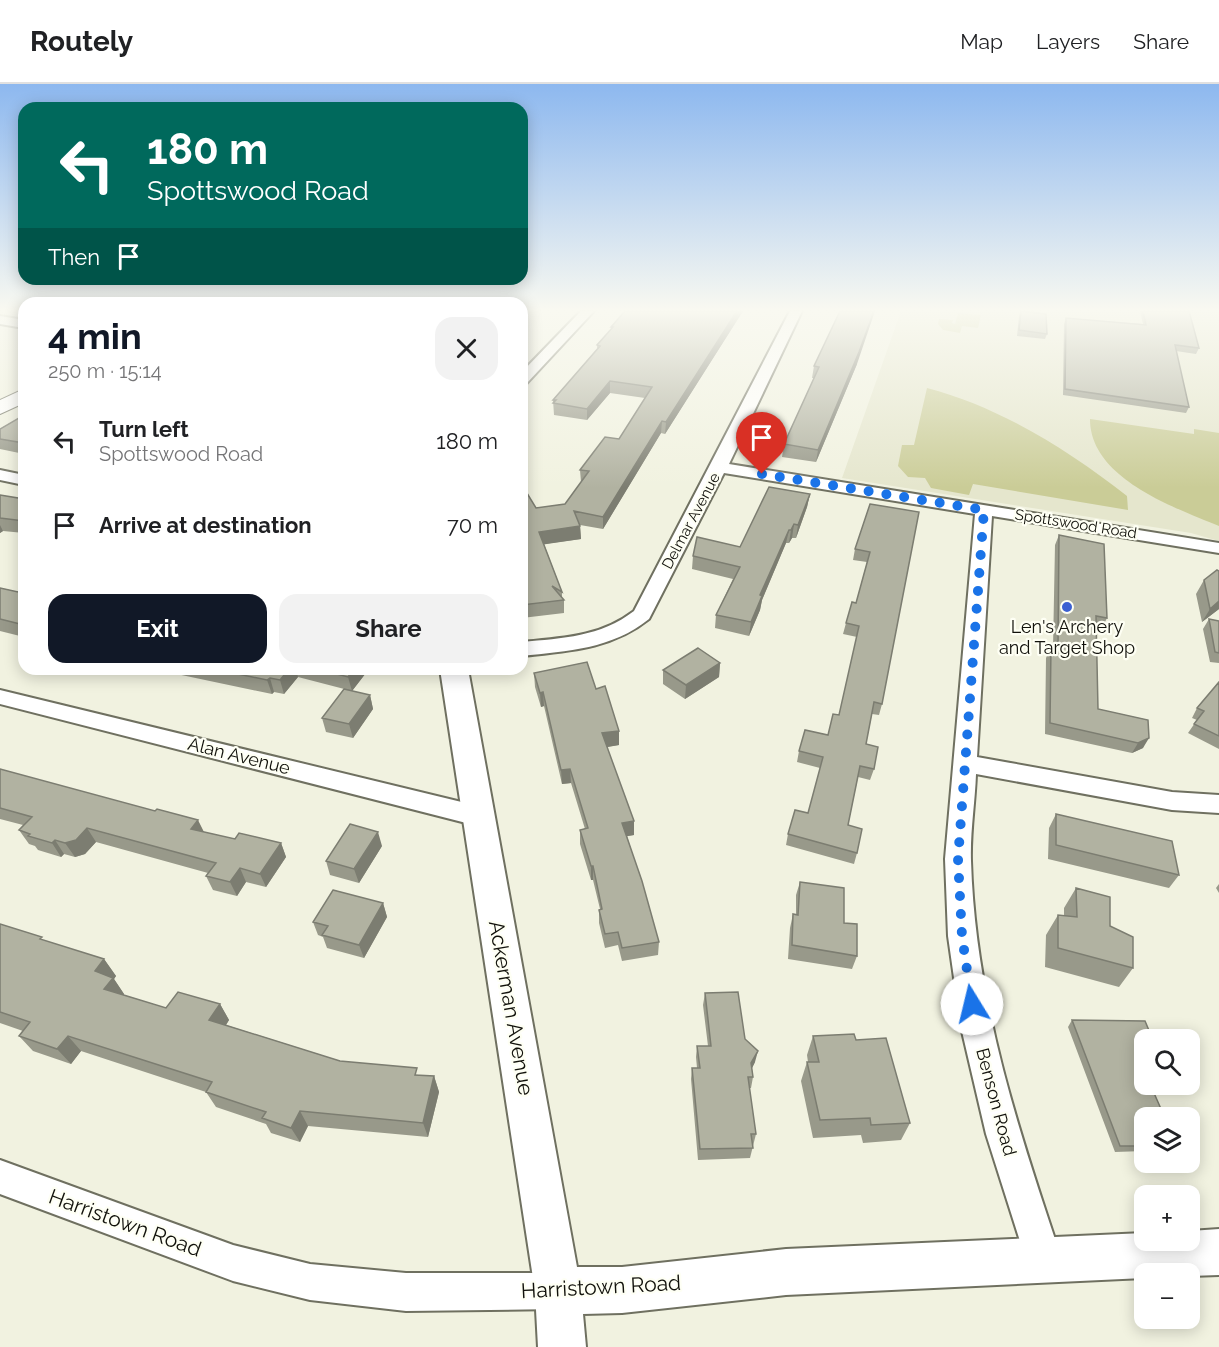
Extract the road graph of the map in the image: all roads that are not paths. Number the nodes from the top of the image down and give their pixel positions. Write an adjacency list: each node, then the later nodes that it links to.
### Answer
1 (767, 370): 4 (street, Delmar Avenue)
2 (18, 398): 3 (main road)
3 (0, 408)
4 (719, 467): 7 (street, Spottswood Road); 9 (street, Delmar Avenue)
5 (0, 475): 6 (street)
6 (18, 479)
7 (984, 510): 8 (street, Spottswood Road); 12 (street, Benson Road)
8 (1219, 548)
9 (528, 648)
10 (455, 675): 14 (street, Ackerman Avenue)
11 (0, 698): 14 (street, Alan Avenue)
12 (964, 763): 13 (street); 17 (street, Benson Road)
13 (1219, 804)
14 (478, 816): 18 (street, Ackerman Avenue)
15 (0, 1177): 18 (street, Harristown Road)
16 (1219, 1252): 17 (street, Harristown Road)
17 (1044, 1260): 18 (street, Harristown Road)
18 (558, 1291): 19 (street, Ackerman Avenue)
19 (562, 1347)

